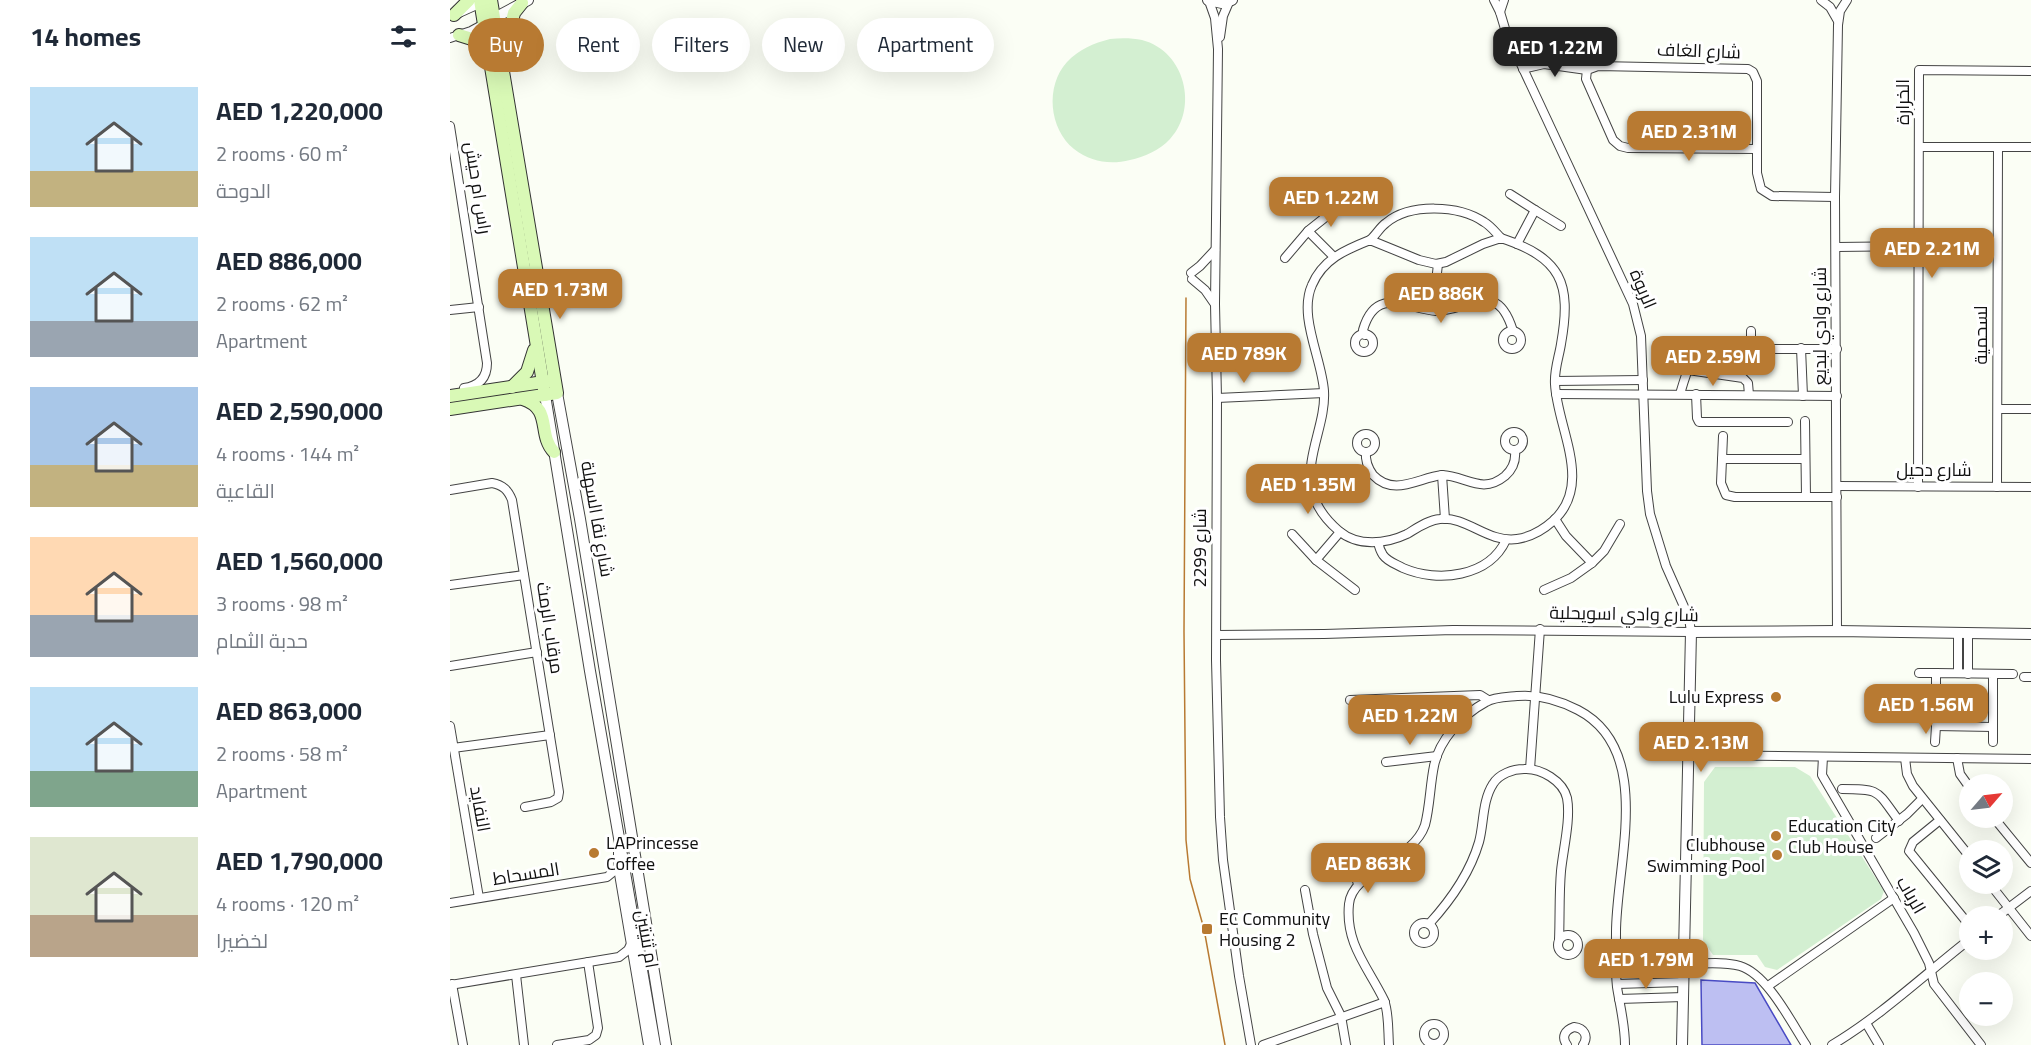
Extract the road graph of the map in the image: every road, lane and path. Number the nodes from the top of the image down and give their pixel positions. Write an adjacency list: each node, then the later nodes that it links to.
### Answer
1 (1208, 0): 7 (street); 17 (street, شارع 2299)
2 (1494, 0): 9 (street, الربوة)
3 (1504, 0): 9 (street)
4 (1821, 0): 14 (street)
5 (1847, 0): 14 (street, شارع وادي لبديع)
6 (481, 1): 10 (main road); 11 (main road, شارع نقا السهلة)
7 (1230, 1): 17 (street, شارع 2299)
8 (525, 2): 12 (street); 13 (main road)
9 (1500, 12): 19 (street, الربوة)
10 (452, 16)
11 (488, 18)
12 (495, 18)
13 (512, 18)
14 (1838, 21): 29 (street, شارع وادي لبديع)
15 (468, 30): 16 (street)
16 (454, 36)
17 (1218, 49): 39 (street, شارع 2299)
18 (1589, 68): 19 (street); 27 (street); 27 (street, شارع الغاف)
19 (1523, 69): 58 (street, الربوة)
20 (2031, 71): 24 (street, الخرارة)
21 (492, 72): 50 (main road, شارع نقا السهلة)
22 (502, 72): 59 (main road, شارع نقا السهلة)
23 (450, 126): 44 (street, راس ام حيش)
24 (1920, 147): 25 (street); 37 (street, الخرارة)
25 (1998, 147): 26 (street); 77 (street, لسحمية)
26 (2031, 147)
27 (1757, 149): 29 (street, شارع الغاف)
28 (1510, 194): 31 (street)
29 (1835, 197): 38 (street, شارع وادي لبديع)
30 (1347, 200): 33 (street)
31 (1535, 210): 32 (street); 36 (street)
32 (1561, 226)
33 (1308, 231): 40 (street); 41 (street)
34 (1501, 238): 35 (street); 36 (street); 42 (street)
35 (1370, 240): 40 (street); 42 (street)
36 (1517, 244): 60 (street)
37 (1919, 246): 38 (street); 89 (street, الخرارة)
38 (1837, 247): 54 (street, شارع وادي لبديع)
39 (1215, 249): 43 (street, شارع 2299); 43 (street)
40 (1334, 257): 63 (street)
41 (1285, 258)
42 (1438, 264): 46 (street)
43 (1215, 304): 74 (street, شارع 2299)
44 (479, 307): 45 (street); 62 (street, راس ام حيش)
45 (450, 310)
46 (1437, 311): 47 (street); 49 (street)
47 (1513, 331)
48 (1751, 331): 53 (street)
49 (1365, 334)
50 (535, 336): 59 (main road, شارع نقا السهلة); 61 (main road)
51 (1706, 341): 55 (street)
52 (1801, 348): 53 (street); 54 (street); 72 (street)
53 (1751, 349): 55 (street)
54 (1837, 349): 73 (street, شارع وادي لبديع)
55 (1692, 359): 56 (street)
56 (1688, 370): 68 (street); 70 (street)
57 (1615, 380): 58 (street); 60 (street); 67 (street)
58 (1643, 380): 64 (street, الربوة)
59 (549, 381): 61 (main road); 65 (main road, شارع نقا السهلة)
60 (1555, 381): 66 (street)
61 (512, 387): 71 (main road)
62 (450, 391)
63 (1324, 393): 74 (street); 98 (street)
64 (1644, 393): 67 (street); 68 (street); 110 (street, الربوة)
65 (551, 394): 75 (main road); 83 (street, شارع نقا السهلة); 195 (street, شارع نقا السهلة)
66 (1556, 394): 67 (street); 96 (street)
67 (1614, 394)
68 (1680, 394): 69 (street)
69 (1696, 394): 70 (street); 80 (street)
70 (1749, 395): 72 (street)
71 (450, 396)
72 (1803, 396): 73 (street)
73 (1837, 396): 88 (street, شارع وادي لبديع)
74 (1217, 398): 113 (street, شارع 2299)
75 (521, 399): 76 (main road); 83 (main road)
76 (450, 409)
77 (1998, 409): 78 (street); 90 (street, لسحمية)
78 (2031, 409)
79 (1805, 421): 86 (street)
80 (1788, 422)
81 (1723, 436): 85 (street)
82 (1515, 451): 87 (street)
83 (554, 452): 148 (street, شارع نقا السهلة)
84 (1366, 452): 87 (street)
85 (1722, 459): 86 (street); 93 (street)
86 (1805, 459): 93 (street)
87 (1442, 475): 95 (street)
88 (1837, 486): 89 (street, شارع دحيل); 94 (street, شارع وادي لبديع)
89 (1918, 487): 90 (street, شارع دحيل)
90 (1997, 487): 91 (street, شارع دحيل)
91 (2031, 487)
92 (450, 490): 104 (street, مرقاب الرمث)
93 (1806, 497): 94 (street)
94 (1837, 497): 109 (street, شارع وادي لبديع)
95 (1445, 519): 100 (street); 101 (street)
96 (1555, 519): 100 (street); 103 (street)
97 (1620, 524): 103 (street)
98 (1340, 532): 101 (street); 102 (street)
99 (1292, 534): 102 (street)
100 (1506, 540): 101 (street)
101 (1378, 543)
102 (1316, 560): 106 (street)
103 (1592, 563): 107 (street)
104 (524, 575): 105 (street); 114 (street, مرقاب الرمث)
105 (450, 585)
106 (1355, 590)
107 (1545, 590)
108 (1540, 629): 110 (street, شارع وادي اسويحلية); 113 (street, شارع وادي اسويحلية); 122 (street)
109 (1837, 631): 110 (street, شارع وادي اسويحلية); 111 (street, شارع وادي اسويحلية)
110 (1691, 632): 132 (street)
111 (1963, 633): 112 (street, شارع وادي اسويحلية); 118 (street); 119 (street)
112 (2031, 634)
113 (1216, 635): 196 (street, شارع 2299)
114 (537, 652): 115 (street); 128 (street, مرقاب الرمث)
115 (450, 666)
116 (1919, 673): 117 (street)
117 (1936, 673): 118 (street); 126 (street)
118 (1958, 674): 119 (street)
119 (1968, 674): 120 (street)
120 (1993, 674): 121 (street); 127 (street)
121 (2013, 674)
122 (1534, 695): 124 (street); 139 (street); 181 (street)
123 (1350, 700): 124 (street)
124 (1488, 700): 133 (street)
125 (450, 726): 131 (street, النفايد)
126 (1936, 726): 127 (street); 129 (street)
127 (1993, 727): 130 (street)
128 (550, 735): 131 (street); 143 (street, مرقاب الرمث)
129 (1935, 741)
130 (1993, 742)
131 (452, 753): 159 (street, النفايد)
132 (1687, 755): 134 (street); 175 (street)
133 (1437, 756): 138 (street); 154 (street)
134 (1823, 757): 135 (street); 160 (street, الرباب)
135 (1905, 758): 136 (street); 142 (street)
136 (1958, 758): 137 (street); 140 (street)
137 (2031, 759)
138 (1386, 762)
139 (1530, 769): 166 (street); 167 (street)
140 (1960, 774)
141 (1842, 789): 145 (street)
142 (1923, 801): 144 (street); 145 (street)
143 (525, 807)
144 (1940, 820): 149 (street); 164 (street)
145 (1899, 821): 147 (street)
146 (2002, 828): 151 (street)
147 (1876, 838)
148 (620, 840): 152 (street, ام ثنيتين); 194 (street, شارع نقا السهلة)
149 (1959, 843)
150 (1350, 860): 154 (street)
151 (2031, 863)
152 (618, 868): 153 (street, المسحاط); 155 (street, ام ثنيتين)
153 (607, 877): 155 (street); 159 (street, المسحاط)
154 (1358, 884): 187 (street)
155 (621, 886): 171 (street, ام ثنيتين)
156 (1305, 890): 188 (street)
157 (2031, 891): 163 (street)
158 (1998, 894): 162 (street)
159 (479, 898): 161 (street, المسحاط)
160 (1894, 898): 177 (street, الرباب); 183 (street)
161 (450, 903)
162 (2007, 906)
163 (2012, 906)
164 (1959, 912)
165 (2013, 913): 169 (street)
166 (1429, 924)
167 (1560, 924): 168 (street); 170 (street)
168 (1568, 935): 170 (street); 170 (street)
169 (2031, 936)
170 (1559, 940)
171 (631, 944): 173 (street); 176 (street, ام ثنيتين)
172 (1959, 947): 177 (street)
173 (619, 957): 174 (street); 176 (street)
174 (588, 962): 178 (street); 192 (street)
175 (1683, 964): 179 (street); 183 (street)
176 (635, 966): 193 (street, ام ثنيتين)
177 (1931, 969): 189 (street); 207 (street, الرباب)
178 (516, 975): 182 (street); 191 (street)
179 (1683, 982): 180 (street); 185 (street)
180 (1662, 983): 181 (street); 184 (street)
181 (1617, 984): 186 (street)
182 (451, 985): 190 (street)
183 (1768, 986): 204 (street)
184 (1663, 997): 185 (street); 186 (street)
185 (1683, 997): 203 (street)
186 (1619, 999): 202 (street)
187 (1385, 1002): 188 (street); 199 (street)
188 (1341, 1016): 197 (street); 198 (street)
189 (1866, 1023): 205 (street); 206 (street)
190 (463, 1045)
191 (524, 1045)
192 (557, 1045)
193 (648, 1045)
194 (655, 1045)
195 (666, 1045)
196 (1251, 1045)
197 (1263, 1045)
198 (1346, 1045)
199 (1389, 1045)
200 (1567, 1045): 201 (street)
201 (1583, 1045)
202 (1625, 1045)
203 (1682, 1045)
204 (1806, 1045)
205 (1832, 1045)
206 (1879, 1045)
207 (1981, 1045)

